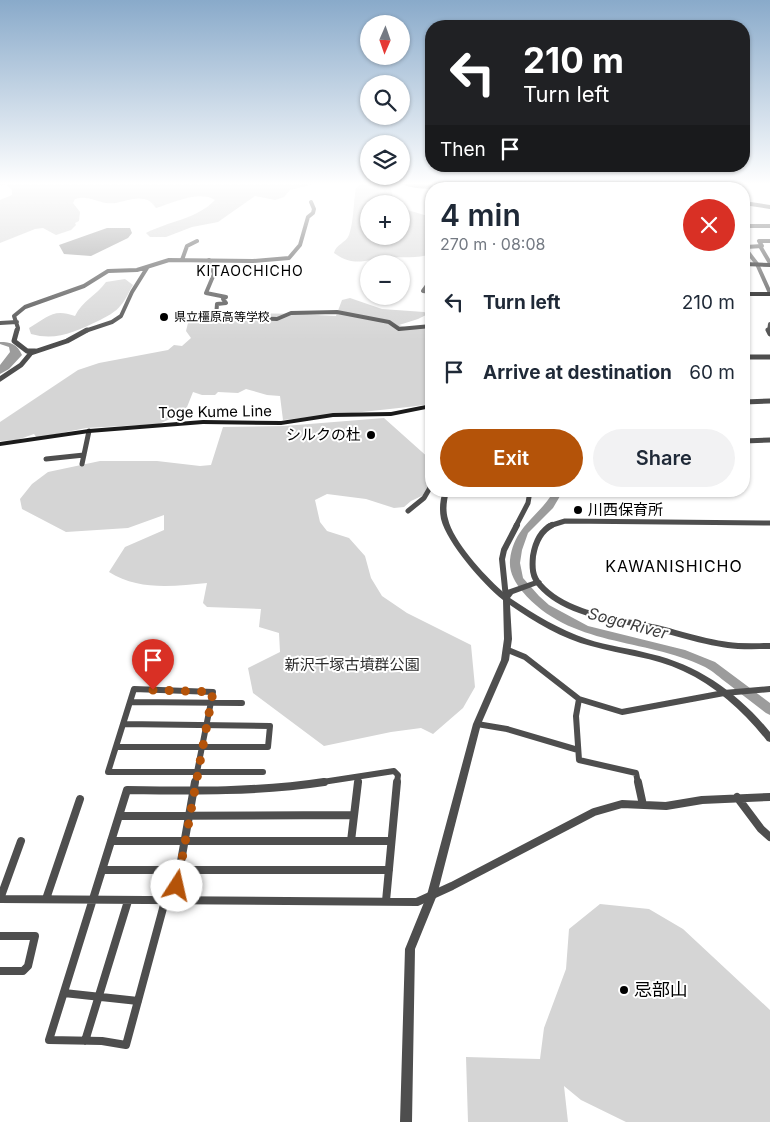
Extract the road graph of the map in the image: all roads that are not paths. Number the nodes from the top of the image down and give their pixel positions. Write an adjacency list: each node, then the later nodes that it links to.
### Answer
1 (305, 235): 8 (street)
2 (198, 241): 7 (street)
3 (770, 241): 4 (street)
4 (760, 246): 5 (street); 11 (street)
5 (750, 247)
6 (750, 254): 10 (street)
7 (182, 260): 8 (street); 12 (street)
8 (209, 260): 18 (street)
9 (750, 264): 10 (main road)
10 (757, 264): 11 (main road); 14 (street)
11 (770, 264)
12 (147, 268): 15 (street); 20 (street)
13 (750, 294): 14 (main road)
14 (770, 294)
15 (18, 322): 16 (street); 20 (street)
16 (0, 323)
17 (770, 324): 19 (street)
18 (425, 327)
19 (770, 334)
20 (35, 351): 23 (street)
21 (750, 357): 22 (street)
22 (770, 357)
23 (0, 381)
24 (770, 401): 25 (street)
25 (750, 402)
26 (425, 407): 27 (main road, Toge Kume Line)
27 (89, 431): 30 (main road, Toge Kume Line); 31 (street)
28 (770, 440): 29 (street)
29 (750, 441)
30 (0, 444)
31 (84, 455): 32 (street); 33 (street)
32 (46, 459)
33 (82, 464)
34 (425, 496): 37 (street)
35 (444, 497): 40 (street)
36 (529, 497): 40 (street)
37 (408, 511)
38 (770, 523): 39 (street)
39 (537, 583): 40 (street); 41 (street)
40 (508, 595): 42 (street); 44 (street)
41 (770, 646)
42 (508, 650): 45 (street); 50 (street)
43 (767, 689): 44 (street)
44 (727, 692): 45 (street); 52 (street)
45 (579, 699): 55 (street)
46 (130, 702): 47 (street); 47 (street); 49 (street)
47 (210, 703): 48 (street); 51 (street)
48 (242, 703)
49 (123, 724): 51 (street); 53 (street)
50 (478, 724): 55 (street); 76 (street)
51 (205, 725): 54 (street); 54 (street)
52 (770, 738)
53 (116, 747): 54 (street); 57 (street)
54 (202, 747): 57 (street)
55 (578, 750): 63 (street)
56 (263, 772): 57 (street)
57 (197, 773): 59 (street)
58 (359, 777): 59 (street); 64 (street); 72 (street)
59 (194, 792): 65 (street); 66 (street)
60 (737, 797): 61 (street); 63 (street); 67 (street)
61 (770, 797)
62 (80, 798): 78 (street)
63 (643, 805): 76 (street)
64 (354, 815): 66 (street); 71 (street)
65 (119, 816): 66 (street); 69 (street)
66 (190, 816): 70 (street)
67 (770, 837)
68 (21, 841): 77 (street)
69 (111, 841): 70 (street); 73 (street)
70 (185, 841): 71 (street); 74 (street)
71 (351, 841): 72 (street)
72 (391, 841): 75 (street)
73 (102, 870): 74 (street); 79 (street)
74 (180, 870): 75 (street); 81 (street)
75 (388, 870): 82 (street)
76 (432, 895): 82 (street); 89 (street)
77 (0, 899): 78 (street)
78 (46, 899): 79 (street)
79 (92, 900): 80 (street); 85 (street)
80 (128, 901): 81 (street); 86 (street)
81 (170, 901): 82 (street); 87 (street)
82 (386, 901)
83 (0, 936): 84 (street)
84 (0, 971)
85 (64, 993): 86 (street); 88 (street)
86 (99, 996): 87 (street); 88 (street)
87 (138, 1000): 88 (street)
88 (86, 1041)
89 (406, 1122)

